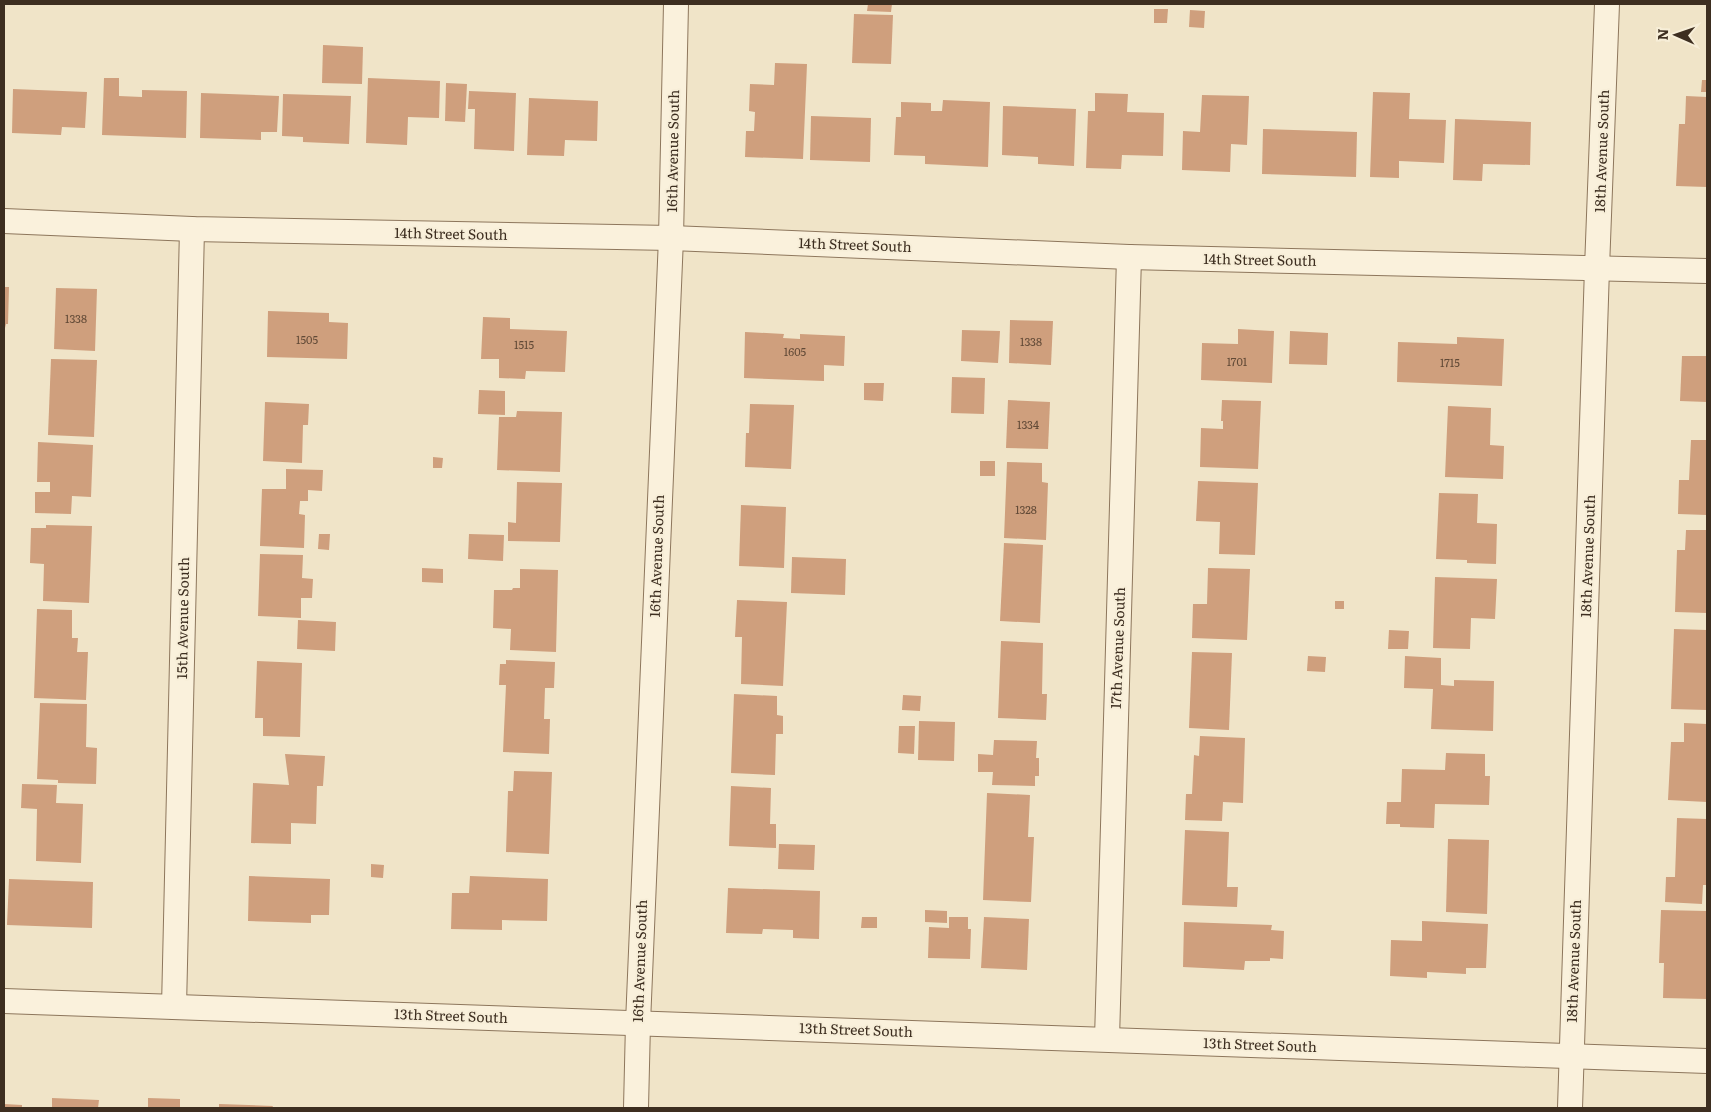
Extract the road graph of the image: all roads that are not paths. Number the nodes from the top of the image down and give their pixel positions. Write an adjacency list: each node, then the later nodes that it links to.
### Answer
1 (676, 4): 5 (street, 16th Avenue South)
2 (1608, 4): 7 (street, 18th Avenue South)
3 (4, 221): 4 (street, 14th Street South)
4 (192, 229): 5 (street, 14th Street South); 10 (street, 15th Avenue South)
5 (671, 238): 6 (street, 14th Street South); 11 (street, 16th Avenue South)
6 (1129, 256): 7 (street, 14th Street South); 12 (street, 17th Avenue South)
7 (1597, 268): 8 (street, 14th Street South); 13 (street, 18th Avenue South)
8 (1707, 271)
9 (4, 1001): 10 (street, 13th Street South)
10 (174, 1007): 11 (street, 13th Street South)
11 (638, 1023): 12 (street, 13th Street South); 15 (street, 16th Avenue South)
12 (1107, 1039): 13 (street, 13th Street South)
13 (1571, 1056): 14 (street, 13th Street South); 16 (street, 18th Avenue South)
14 (1707, 1061)
15 (636, 1108)
16 (1570, 1108)

